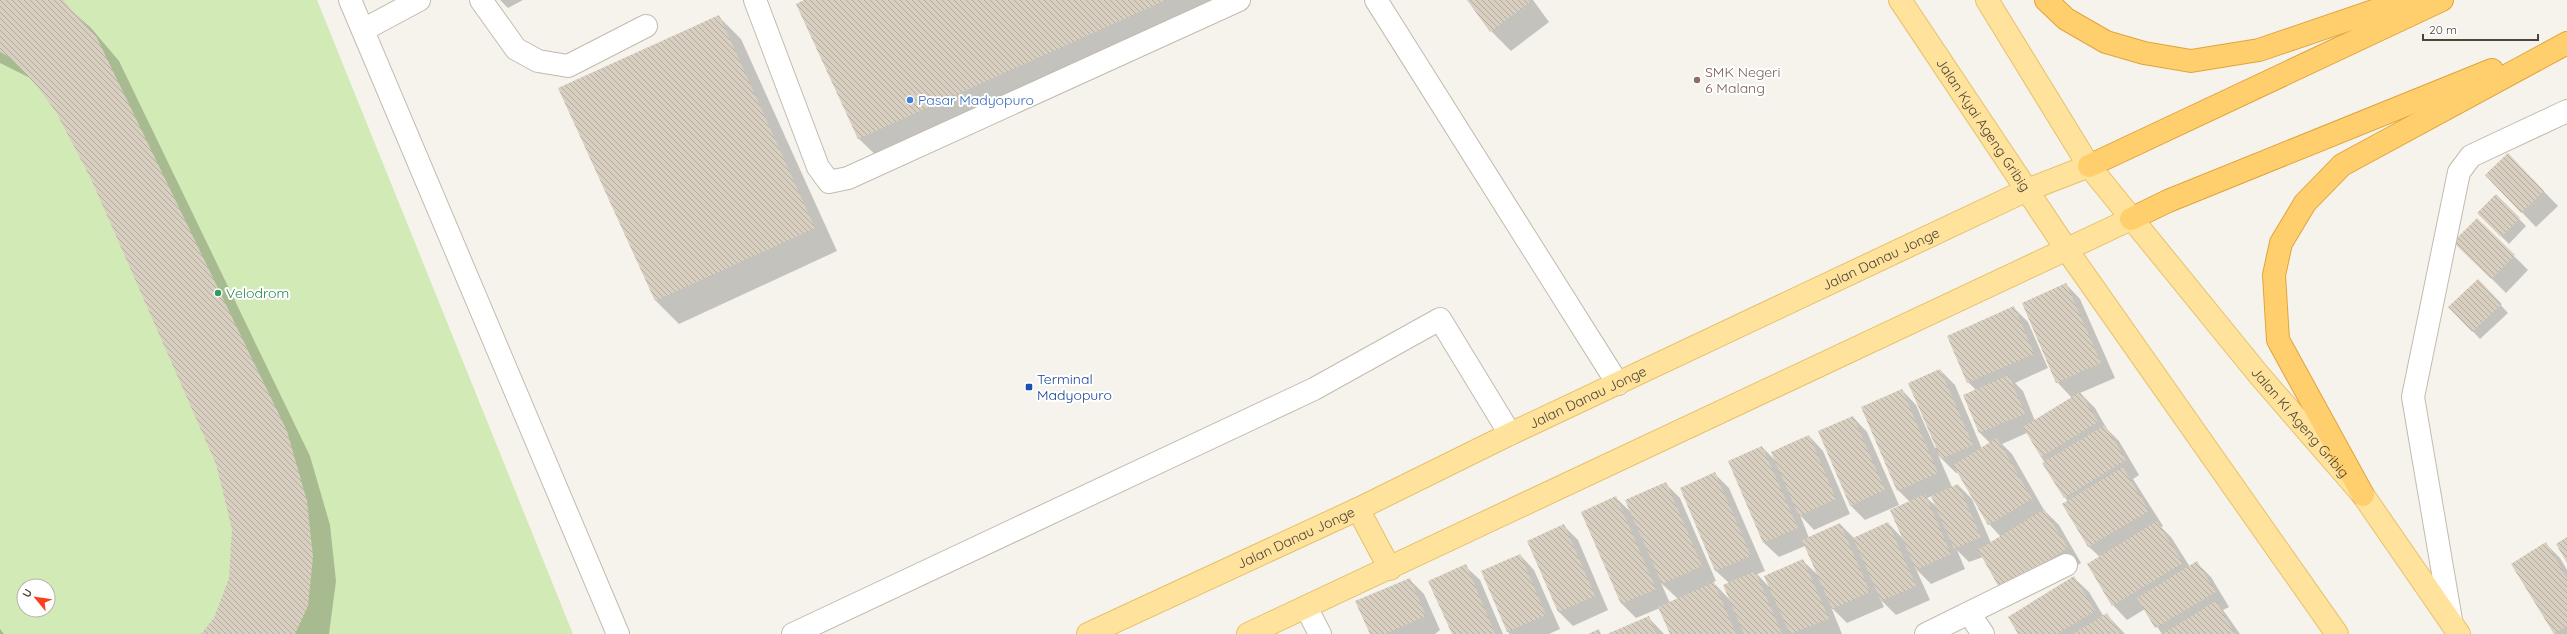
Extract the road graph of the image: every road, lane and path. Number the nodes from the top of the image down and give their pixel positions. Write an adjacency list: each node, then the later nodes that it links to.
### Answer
1 (350, 0): 13 (street)
2 (419, 0): 13 (street)
3 (481, 0): 12 (street)
4 (755, 0): 5 (street)
5 (1239, 0)
6 (1376, 0): 21 (street)
7 (1900, 0): 18 (main road, Jalan Kyai Ageng Gribig)
8 (1987, 0): 17 (main road)
9 (2046, 0): 10 (highway)
10 (2406, 0)
11 (2442, 0): 17 (highway)
12 (646, 26)
13 (363, 30): 30 (street)
14 (2567, 40): 19 (highway)
15 (2567, 43): 23 (highway)
16 (2567, 111): 29 (street)
17 (2089, 166): 18 (main road, Jalan Danau Jonge); 19 (main road)
18 (2027, 190): 20 (main road, Jalan Kyai Ageng Gribig); 21 (main road, Jalan Danau Jonge)
19 (2131, 219): 20 (main road); 23 (main road, Jalan Ki Ageng Gribig)
20 (2067, 250): 26 (main road); 37 (main road)
21 (1618, 384): 22 (main road, Jalan Danau Jonge)
22 (1510, 434): 24 (main road, Jalan Danau Jonge); 31 (street)
23 (2363, 495): 29 (main road, Jalan Ki Ageng Gribig)
24 (1358, 509): 26 (main road); 32 (main road, Jalan Danau Jonge)
25 (2066, 565): 28 (street)
26 (1390, 569): 27 (main road)
27 (1306, 607): 33 (main road); 34 (street)
28 (1969, 613): 35 (street); 36 (street)
29 (2455, 627)
30 (618, 634)
31 (793, 634)
32 (1088, 634)
33 (1248, 634)
34 (1320, 634)
35 (1926, 634)
36 (1983, 634)
37 (2338, 634)

